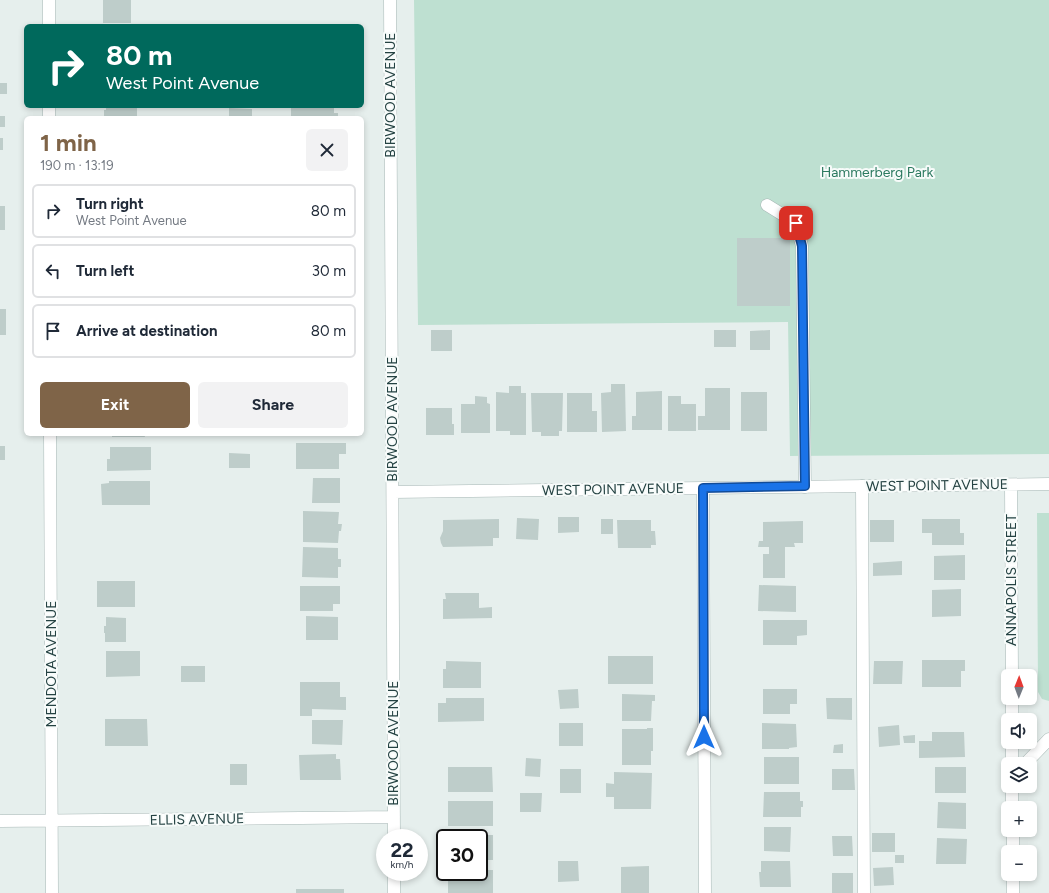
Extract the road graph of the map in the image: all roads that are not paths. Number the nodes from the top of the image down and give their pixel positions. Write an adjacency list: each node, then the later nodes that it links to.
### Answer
1 (49, 0): 3 (street)
2 (390, 0): 11 (street, BIRWOOD AVENUE)
3 (49, 24)
4 (767, 205): 8 (street)
5 (50, 436): 16 (street, MENDOTA AVENUE)
6 (1049, 484): 7 (street, WEST POINT AVENUE)
7 (1011, 485): 9 (street, WEST POINT AVENUE); 12 (street, ANNAPOLIS STREET)
8 (805, 486): 9 (street, WEST POINT AVENUE); 10 (street, WEST POINT AVENUE)
9 (862, 486): 24 (street)
10 (703, 488): 11 (street, WEST POINT AVENUE); 23 (street)
11 (393, 492): 15 (street, BIRWOOD AVENUE)
12 (1012, 669)
13 (1049, 739): 14 (street)
14 (1032, 757)
15 (394, 817): 16 (street, ELLIS AVENUE); 18 (street, BIRWOOD AVENUE)
16 (51, 820): 17 (street, ELLIS AVENUE); 21 (street, MENDOTA AVENUE)
17 (0, 821)
18 (394, 829)
19 (394, 881): 22 (street)
20 (1013, 881): 25 (street)
21 (52, 893)
22 (394, 893)
23 (705, 893)
24 (864, 893)
25 (1013, 893)

